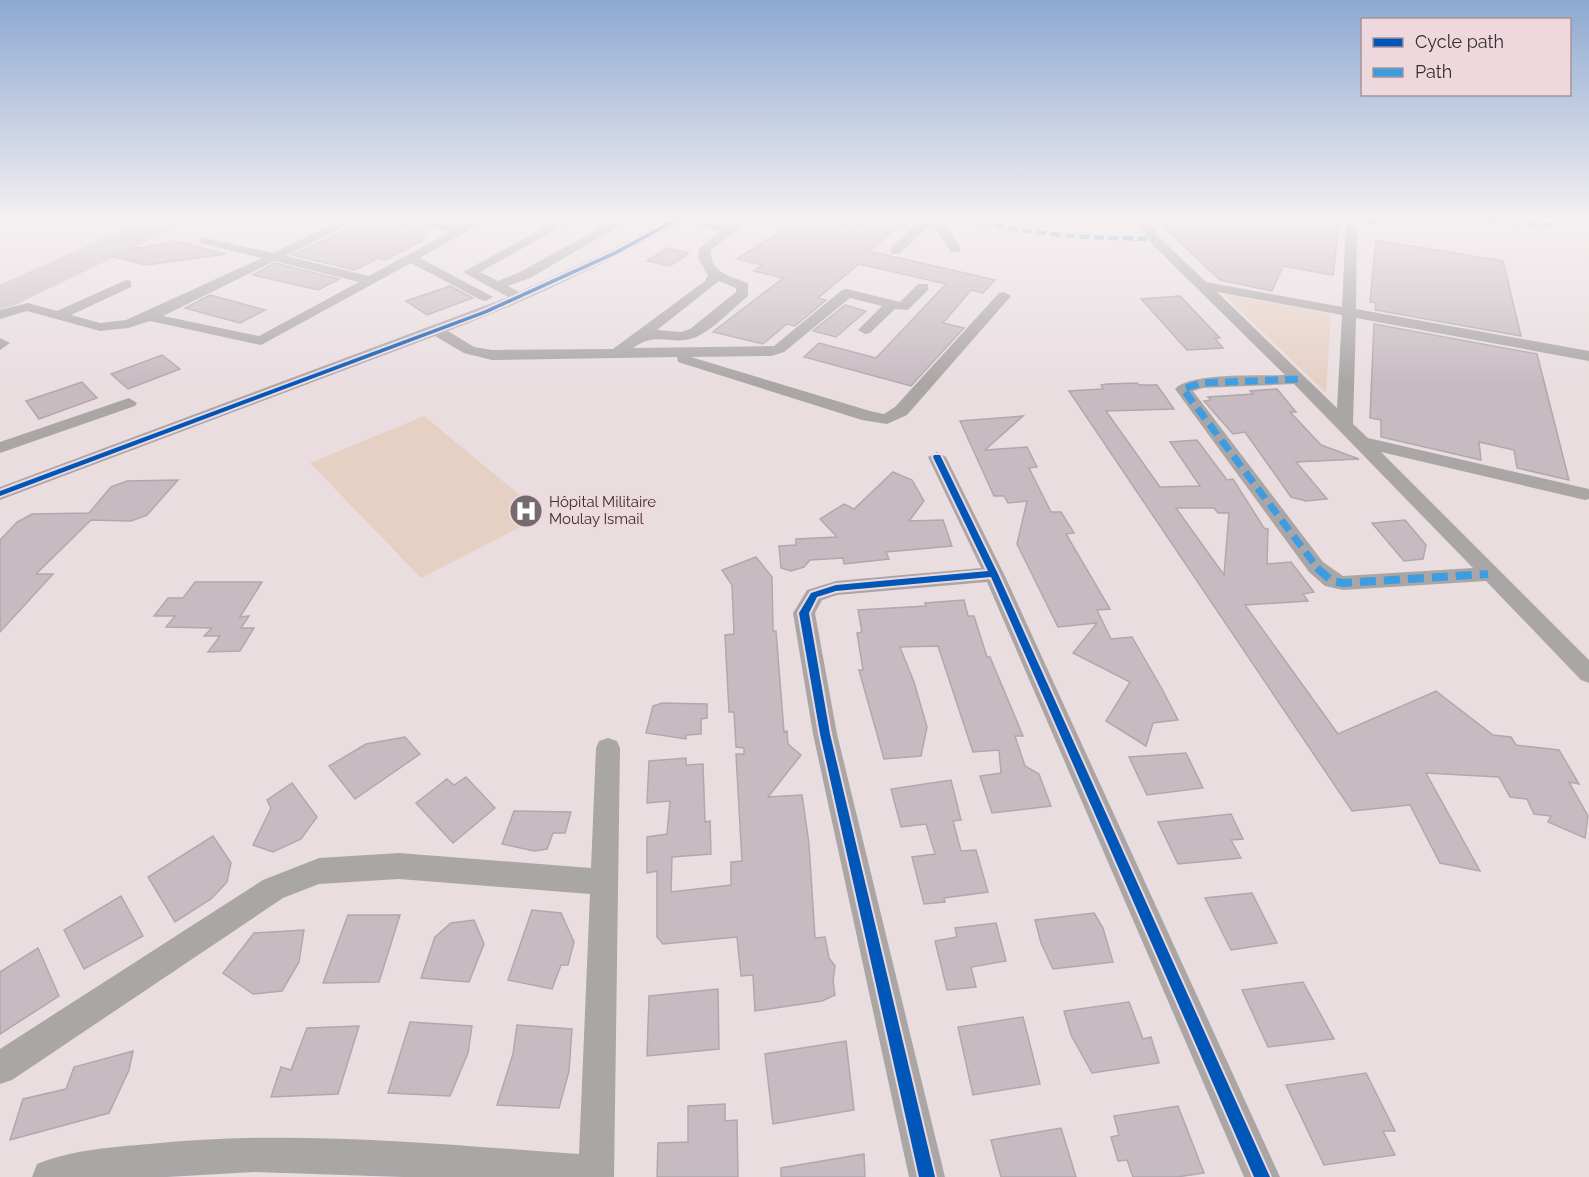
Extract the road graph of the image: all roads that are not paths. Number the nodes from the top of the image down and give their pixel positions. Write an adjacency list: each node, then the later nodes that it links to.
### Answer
1 (237, 274): 27 (street)
2 (343, 274): 15 (street)
3 (386, 274): 15 (street)
4 (441, 274): 23 (street)
5 (473, 274): 13 (street)
6 (483, 274): 13 (street)
7 (507, 274): 14 (street)
8 (526, 274): 14 (street)
9 (569, 274): 21 (street)
10 (1191, 274): 18 (street)
11 (1350, 274): 24 (street)
12 (715, 275): 30 (street); 30 (street)
13 (477, 277): 17 (street)
14 (519, 278): 17 (street)
15 (373, 281): 27 (street)
16 (126, 284): 26 (street)
17 (496, 286): 21 (street)
18 (1204, 286): 24 (street); 34 (street)
19 (923, 287): 22 (street)
20 (1004, 296): 32 (street)
21 (519, 297): 23 (street)
22 (892, 304): 28 (street); 32 (street)
23 (502, 305): 29 (street)
24 (1348, 313): 33 (street); 36 (street)
25 (0, 315): 26 (street)
26 (57, 316): 27 (street)
27 (148, 317)
28 (865, 330)
29 (437, 332): 31 (street); 40 (street)
30 (643, 334): 31 (street)
31 (617, 353): 32 (street)
32 (665, 353)
33 (1589, 356)
34 (1298, 379): 36 (street); 43 (street)
35 (129, 404): 38 (street)
36 (1345, 425): 37 (street)
37 (1362, 442): 41 (street); 43 (street)
38 (0, 448)
39 (937, 457): 42 (street)
40 (0, 494)
41 (1584, 494)
42 (994, 573): 50 (street); 51 (street)
43 (1488, 574): 44 (street)
44 (1589, 674)
45 (608, 748): 46 (street)
46 (605, 882): 47 (street); 48 (street)
47 (0, 1068)
48 (596, 1175): 49 (street)
49 (50, 1177)
50 (927, 1177)
51 (1262, 1177)

